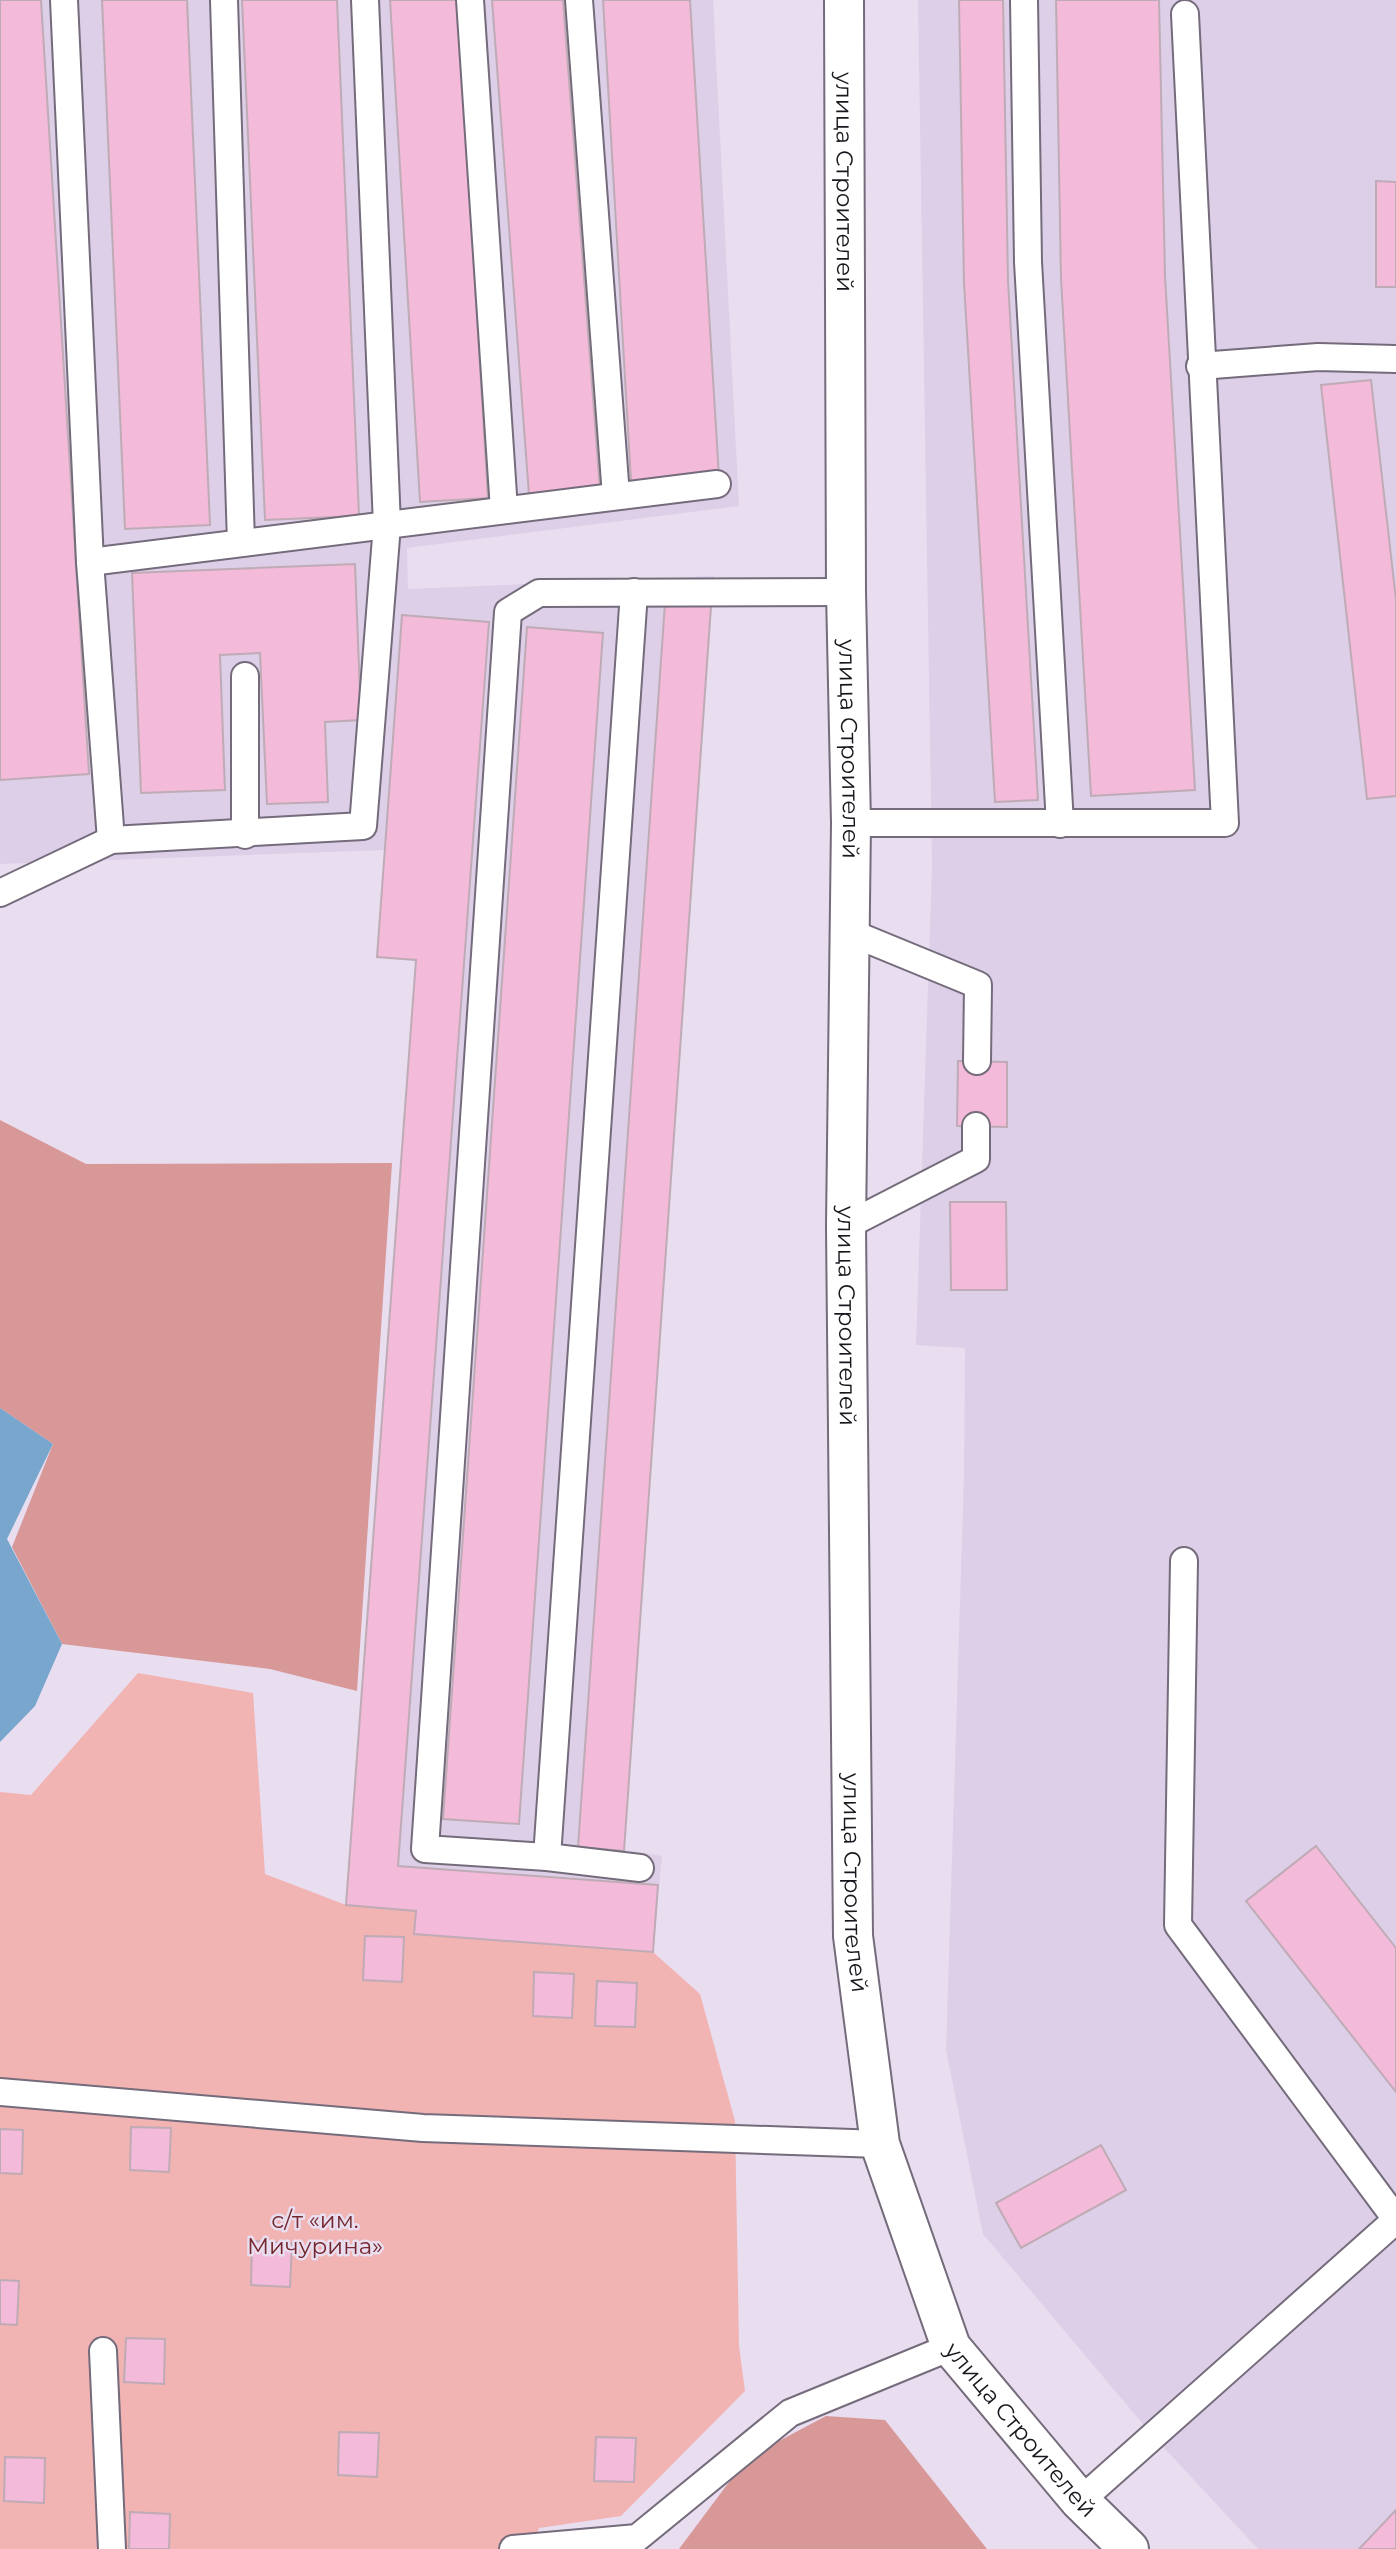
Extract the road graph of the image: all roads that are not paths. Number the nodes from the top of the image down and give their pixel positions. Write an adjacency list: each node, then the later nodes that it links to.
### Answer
1 (64, 0): 16 (lane)
2 (224, 0): 15 (lane)
3 (365, 0): 14 (lane)
4 (470, 0): 13 (lane)
5 (579, 0): 12 (lane)
6 (844, 0): 18 (main road, улица Строителей)
7 (1024, 0): 21 (lane)
8 (1185, 14): 10 (lane)
9 (1396, 359): 10 (lane)
10 (1200, 366): 21 (lane)
11 (717, 484): 12 (lane)
12 (616, 496): 13 (lane)
13 (504, 510): 14 (lane)
14 (387, 524): 15 (lane); 22 (lane)
15 (241, 543): 16 (lane)
16 (90, 562): 23 (lane)
17 (634, 592): 18 (lane); 30 (lane); 30 (lane)
18 (846, 592): 20 (main road, улица Строителей)
19 (245, 676): 22 (lane)
20 (851, 823): 21 (lane); 25 (main road, улица Строителей)
21 (1060, 824)
22 (245, 835): 23 (lane)
23 (111, 840): 24 (lane)
24 (0, 892)
25 (849, 932): 26 (lane); 28 (main road, улица Строителей)
26 (977, 1061)
27 (976, 1126): 28 (lane)
28 (846, 1226): 33 (main road, улица Строителей)
29 (1184, 1560): 34 (lane)
30 (547, 1857): 31 (lane)
31 (640, 1868)
32 (0, 2092): 33 (lane)
33 (880, 2144): 35 (main road, улица Строителей)
34 (1396, 2219): 37 (lane)
35 (951, 2347): 37 (main road, улица Строителей); 39 (lane)
36 (103, 2351): 38 (lane)
37 (1080, 2501): 40 (main road, улица Строителей)
38 (112, 2549)
39 (514, 2549)
40 (1129, 2549)

